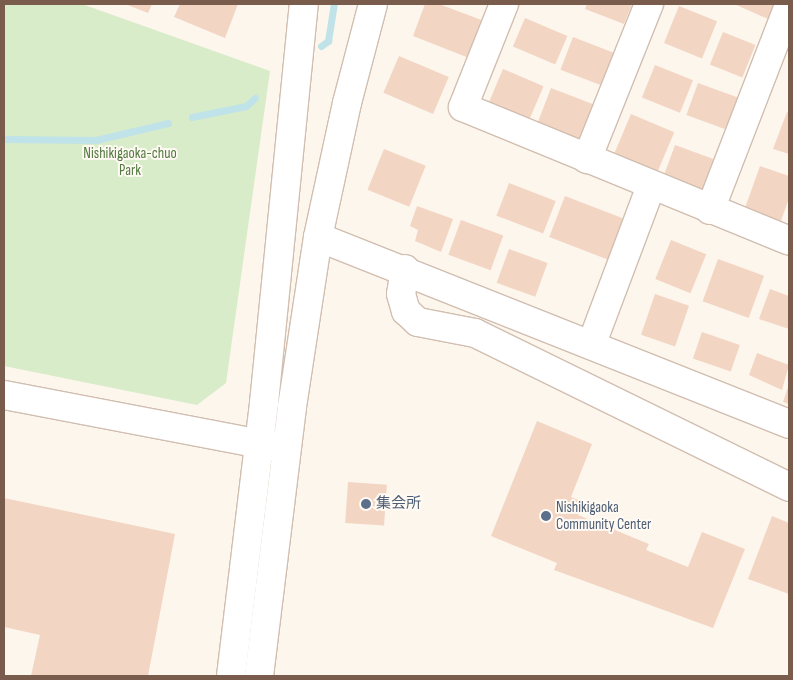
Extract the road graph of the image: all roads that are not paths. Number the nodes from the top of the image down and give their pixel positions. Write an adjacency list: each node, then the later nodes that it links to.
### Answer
1 (304, 4): 15 (street)
2 (373, 4): 9 (street)
3 (504, 4): 6 (street)
4 (649, 4): 6 (street)
5 (789, 6): 8 (street)
6 (587, 160): 7 (street)
7 (651, 186): 8 (street); 12 (street)
8 (710, 210): 10 (street)
9 (318, 237): 11 (street); 16 (street)
10 (789, 241)
11 (405, 269): 12 (street); 17 (street)
12 (592, 343): 14 (street)
13 (4, 395): 15 (street)
14 (789, 424)
15 (259, 445): 16 (street); 18 (street)
16 (286, 448): 19 (street)
17 (789, 487)
18 (230, 676)
19 (259, 676)

